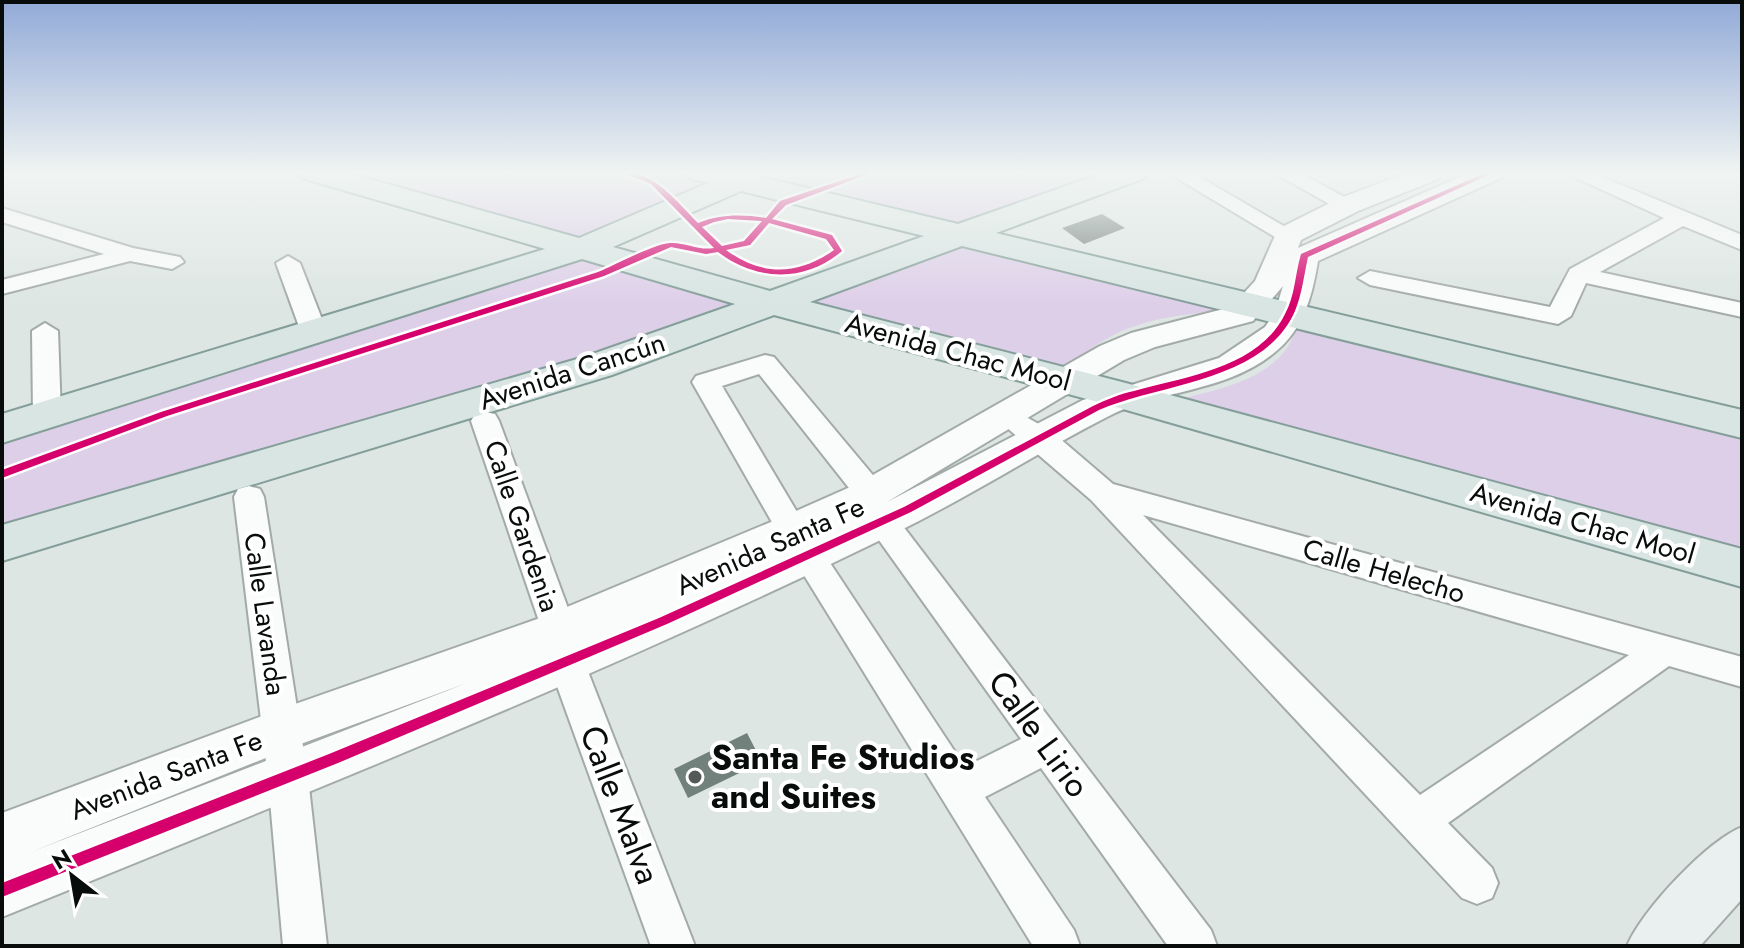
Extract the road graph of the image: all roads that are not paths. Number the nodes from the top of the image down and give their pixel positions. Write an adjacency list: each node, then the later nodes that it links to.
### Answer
1 (6, 216): 16 (street)
2 (470, 216): 11 (main road, Avenida Chac Mool)
3 (649, 216): 15 (main road)
4 (900, 216): 12 (main road)
5 (1022, 216): 12 (main road, Avenida Cancún)
6 (1255, 216): 13 (street)
7 (1326, 216): 13 (street)
8 (1393, 216): 26 (street)
9 (1677, 216): 10 (street)
10 (1681, 218): 14 (street); 19 (street)
11 (501, 225): 15 (main road, Avenida Chac Mool); 22 (main road)
12 (975, 235): 23 (main road, Avenida Cancún); 24 (main road)
13 (1288, 235): 24 (street)
14 (1742, 243)
15 (583, 248): 22 (main road); 23 (main road, Avenida Chac Mool)
16 (129, 254): 17 (street); 21 (street)
17 (172, 262)
18 (288, 263): 28 (street)
19 (1578, 274): 20 (street); 25 (street)
20 (1370, 278)
21 (2, 287)
22 (458, 287): 28 (main road)
23 (771, 303): 29 (main road, Avenida Chac Mool); 41 (main road, Avenida Cancún)
24 (1253, 304): 26 (main road); 29 (street, Avenida Santa Fe)
25 (1742, 310)
26 (1293, 313): 30 (street, Avenida Santa Fe); 34 (main road)
27 (45, 331): 32 (street)
28 (314, 332): 32 (main road)
29 (1063, 380): 30 (main road, Avenida Chac Mool); 31 (street, Avenida Santa Fe)
30 (1122, 395): 36 (street, Avenida Santa Fe); 42 (main road, Avenida Chac Mool)
31 (1005, 414): 36 (street, Calle Helecho); 39 (street, Avenida Santa Fe)
32 (47, 415): 35 (main road)
33 (485, 421): 43 (street, Calle Gardenia)
34 (1742, 424)
35 (2, 429)
36 (1041, 438): 37 (street, Calle Helecho); 39 (street, Avenida Santa Fe)
37 (1102, 492): 44 (street, Calle Helecho); 50 (street, Calle Helecho)
38 (249, 497): 46 (street, Calle Lavanda)
39 (877, 508): 40 (street, Avenida Santa Fe); 40 (street, Calle Lirio); 47 (street, Calle Lirio)
40 (800, 542): 43 (street, Avenida Santa Fe); 49 (street)
41 (2, 543)
42 (1742, 568)
43 (563, 647): 46 (street, Avenida Santa Fe); 48 (street, Avenida Santa Fe); 56 (street, Calle Malva)
44 (1665, 650): 45 (street, Calle Helecho); 50 (street)
45 (1742, 672)
46 (281, 730): 48 (street, Calle Lavanda); 51 (street, Avenida Santa Fe)
47 (1047, 745): 49 (street); 58 (street, Calle Lirio)
48 (288, 778): 54 (street, Avenida Santa Fe); 55 (street)
49 (959, 790): 57 (street)
50 (1417, 821): 53 (street, Calle Helecho)
51 (2, 838)
52 (1742, 856): 59 (main road)
53 (1477, 883)
54 (2, 890)
55 (305, 946)
56 (673, 946)
57 (1058, 946)
58 (1195, 946)
59 (1658, 946)

